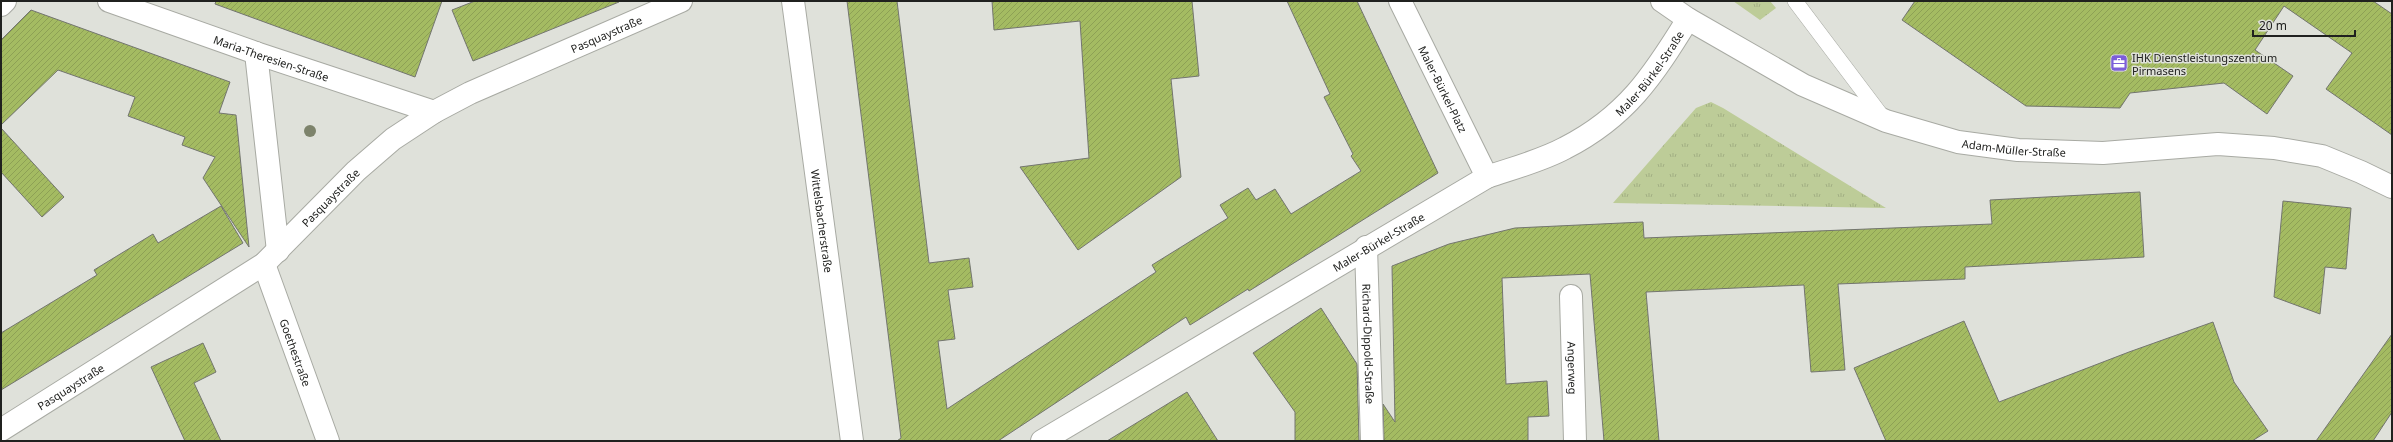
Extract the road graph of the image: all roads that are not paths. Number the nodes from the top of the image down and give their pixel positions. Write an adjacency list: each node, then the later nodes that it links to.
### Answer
1 (5, 1): 8 (street)
2 (109, 1): 10 (street, Maria-Theresien-Straße)
3 (681, 1): 11 (street, Pasquaystraße)
4 (793, 1): 20 (street, Wittelsbacherstraße)
5 (1400, 1): 13 (street, Maler-Bürkel-Platz)
6 (1662, 1): 9 (street, Adam-Müller-Straße)
7 (1795, 1): 12 (lane)
8 (1, 5)
9 (1688, 19): 12 (street, Adam-Müller-Straße); 13 (street, Maler-Bürkel-Straße)
10 (256, 53): 11 (street, Maria-Theresien-Straße); 16 (street, Goethestraße)
11 (434, 112): 16 (street, Pasquaystraße)
12 (1886, 121): 14 (street, Adam-Müller-Straße)
13 (1488, 177): 15 (street, Maler-Bürkel-Straße)
14 (2392, 187)
15 (1366, 247): 21 (street, Maler-Bürkel-Straße); 22 (street, Richard-Dippold-Straße)
16 (271, 257): 18 (street, Pasquaystraße); 19 (street, Goethestraße)
17 (1571, 296): 23 (street, Angerweg)
18 (1, 430)
19 (328, 441)
20 (852, 441)
21 (1042, 441)
22 (1372, 441)
23 (1575, 441)

